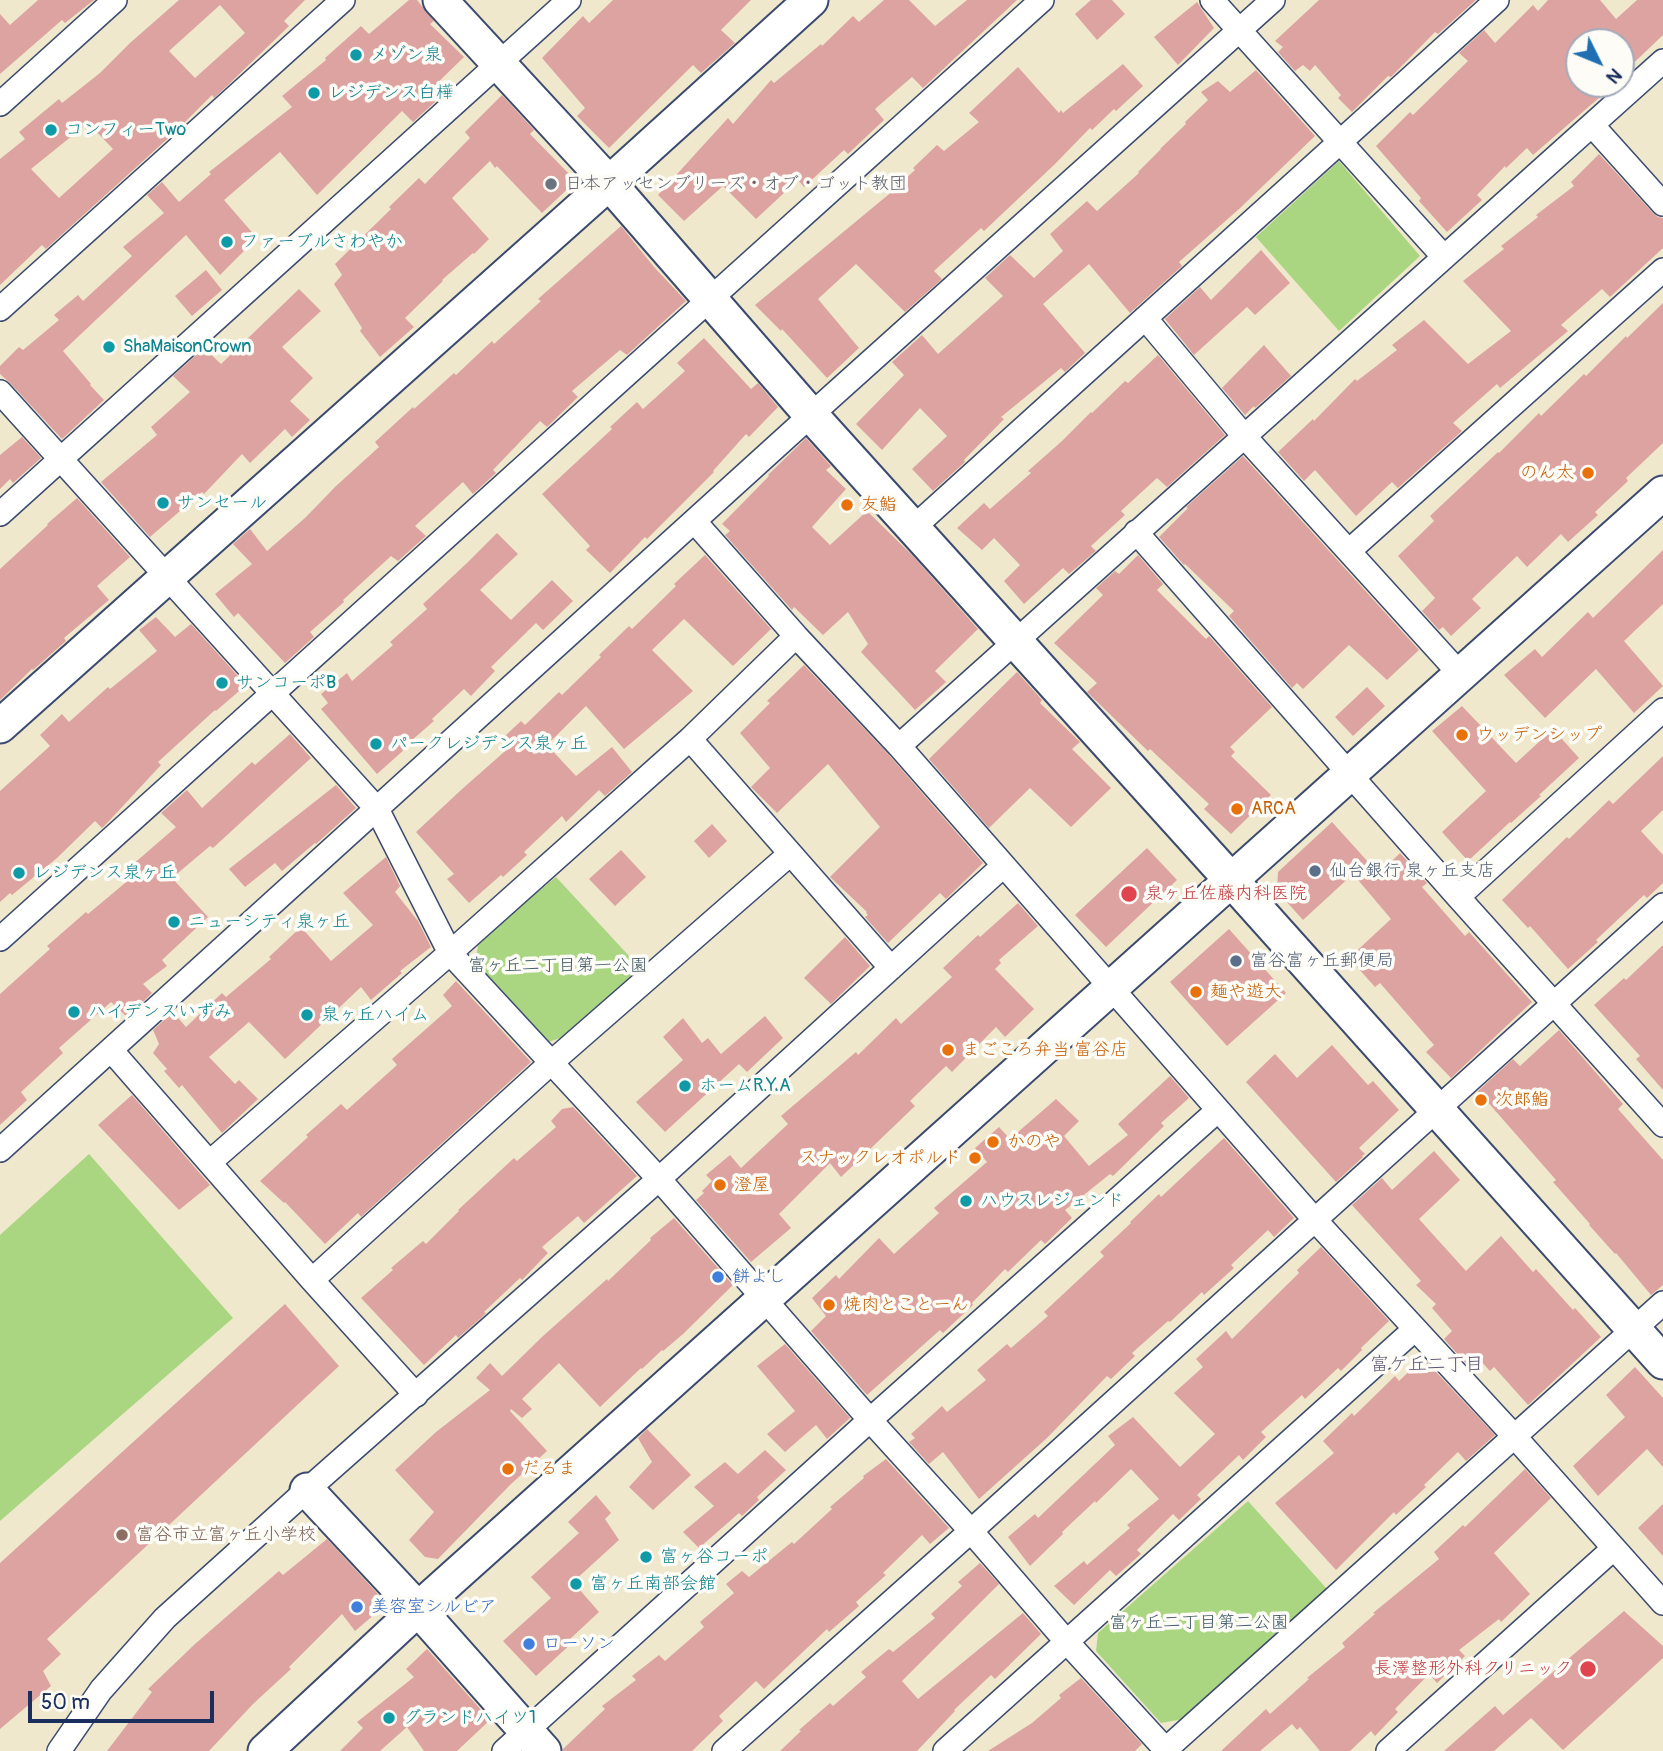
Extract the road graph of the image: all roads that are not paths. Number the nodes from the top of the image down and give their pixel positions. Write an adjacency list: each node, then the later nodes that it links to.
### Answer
1 (115, 0): 13 (street)
2 (343, 0): 21 (street)
3 (440, 0): 12 (street)
4 (569, 0): 12 (street)
5 (811, 0): 16 (street)
6 (1042, 0): 20 (street)
7 (1212, 0): 10 (street)
8 (1273, 0): 10 (street)
9 (1497, 0): 15 (street)
10 (1239, 30): 15 (street); 24 (street)
11 (1663, 61): 14 (street)
12 (498, 63): 16 (street); 26 (street)
13 (0, 104)
14 (1592, 125): 17 (street); 18 (street)
15 (1340, 141): 18 (street); 22 (street)
16 (609, 183): 20 (street); 33 (street)
17 (1663, 204)
18 (1444, 257): 25 (street)
19 (1663, 270): 32 (street)
20 (710, 300): 24 (street); 37 (street)
21 (0, 309)
22 (1145, 318): 25 (street); 30 (street)
23 (0, 392): 26 (street)
24 (811, 415): 29 (street); 30 (street)
25 (1244, 436): 31 (street); 32 (street)
26 (61, 459): 28 (street); 33 (street)
27 (1663, 493): 36 (street)
28 (0, 514)
29 (694, 521): 34 (street); 43 (street)
30 (913, 528): 35 (street)
31 (1136, 532): 35 (street); 42 (street)
32 (1349, 551): 36 (street)
33 (168, 578): 37 (street); 39 (street)
34 (796, 636): 40 (street); 41 (street)
35 (1015, 641): 41 (street); 46 (street)
36 (1460, 674): 42 (street)
37 (272, 694): 43 (street); 49 (street)
38 (1663, 710): 47 (street)
39 (0, 726)
40 (690, 739): 44 (street); 50 (street)
41 (899, 746): 45 (street)
42 (1348, 774): 46 (street); 47 (street)
43 (377, 809): 50 (street); 54 (street)
44 (790, 854): 51 (street); 55 (street)
45 (1003, 866): 51 (street); 52 (street)
46 (1232, 881): 52 (street); 56 (street)
47 (1458, 897): 53 (street)
48 (1663, 905): 53 (street)
49 (0, 939)
50 (450, 953): 55 (street); 60 (street)
51 (891, 968): 61 (street)
52 (1112, 988): 57 (street); 64 (street)
53 (1553, 1004): 56 (street); 58 (street)
54 (111, 1050): 59 (street); 60 (street)
55 (552, 1062): 61 (street); 63 (street)
56 (1437, 1110): 62 (street); 67 (street)
57 (1217, 1111): 62 (street); 70 (street)
58 (1660, 1116)
59 (0, 1150)
60 (209, 1162): 63 (street)
61 (659, 1179): 64 (street); 69 (street)
62 (1314, 1219): 66 (street); 73 (street)
63 (312, 1280): 69 (street)
64 (765, 1299): 70 (street); 76 (street)
65 (1663, 1303): 67 (street)
66 (1415, 1329): 71 (street); 77 (street)
67 (1633, 1329): 68 (street); 71 (street)
68 (1663, 1362)
69 (416, 1395): 72 (street)
70 (870, 1420): 73 (street); 78 (street)
71 (1515, 1437): 74 (street); 79 (street)
72 (307, 1490): 76 (street); 80 (street)
73 (971, 1531): 77 (street); 82 (street)
74 (1613, 1549): 75 (street); 84 (street)
75 (1663, 1603)
76 (418, 1609): 78 (street); 81 (street)
77 (1066, 1641): 79 (street); 83 (street)
78 (525, 1745)
79 (1166, 1750)
80 (59, 1751)
81 (265, 1751)
82 (724, 1751)
83 (945, 1751)
84 (1388, 1751)

